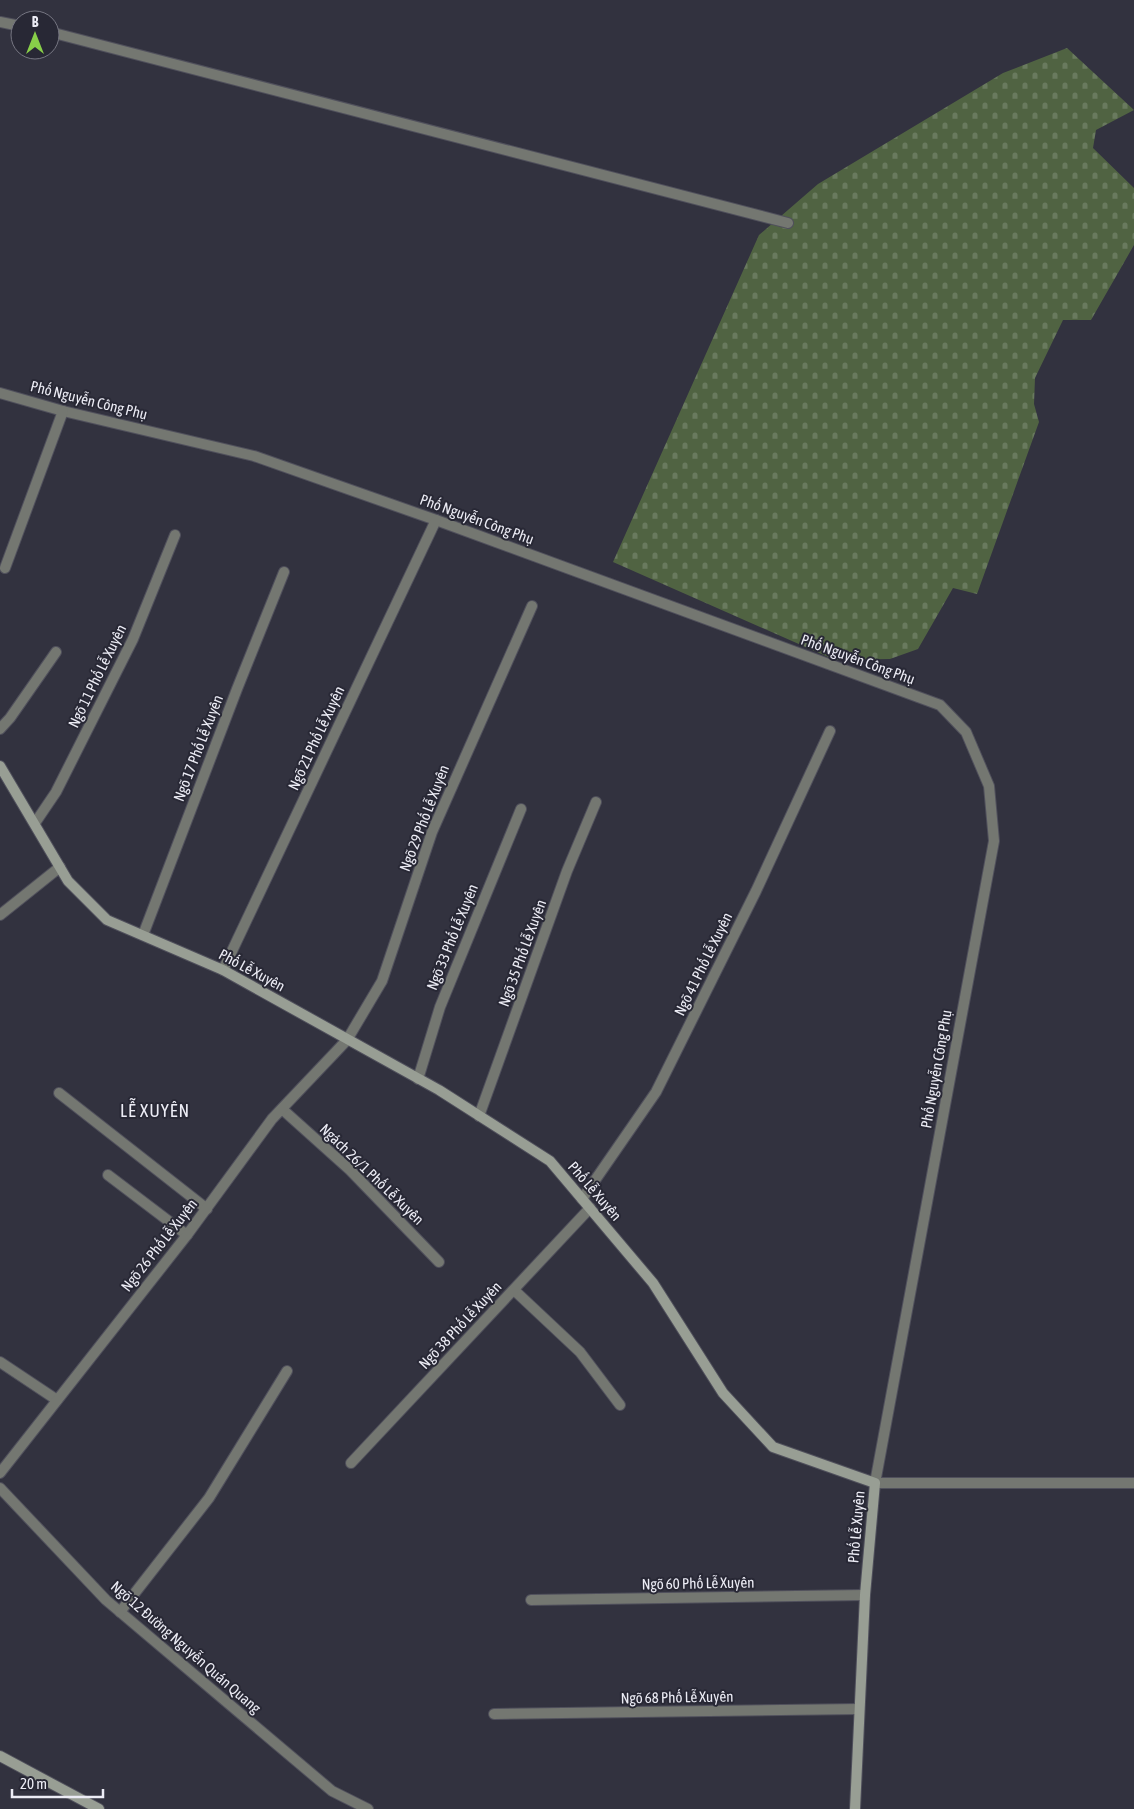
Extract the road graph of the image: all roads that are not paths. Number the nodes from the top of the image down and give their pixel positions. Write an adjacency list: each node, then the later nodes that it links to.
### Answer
1 (60, 35): 2 (street)
2 (788, 223)
3 (0, 393): 4 (street, Phố Nguyễn Công Phụ)
4 (63, 411): 5 (street, Phố Nguyễn Công Phụ); 7 (street)
5 (436, 520): 20 (street, Ngõ 21 Phố Lễ Xuyên); 39 (street, Phố Nguyễn Công Phụ)
6 (175, 535): 16 (street, Ngõ 11 Phố Lễ Xuyên)
7 (5, 568)
8 (284, 572): 19 (street, Ngõ 17 Phố Lễ Xuyên)
9 (532, 606): 21 (street, Ngõ 29 Phố Lễ Xuyên)
10 (56, 652): 11 (street)
11 (0, 729)
12 (830, 730): 27 (street, Ngõ 41 Phố Lễ Xuyên)
13 (0, 766): 16 (street, Phố Lễ Xuyên)
14 (596, 802): 25 (street, Ngõ 35 Phố Lễ Xuyên)
15 (521, 809): 22 (street, Ngõ 33 Phố Lễ Xuyên)
16 (35, 823): 17 (street, Phố Lễ Xuyên)
17 (60, 867): 18 (street); 19 (street, Phố Lễ Xuyên)
18 (0, 915)
19 (143, 935): 20 (street, Phố Lễ Xuyên)
20 (223, 970): 21 (street, Phố Lễ Xuyên)
21 (347, 1040): 22 (street, Phố Lễ Xuyên); 24 (street, Ngõ 26 Phố Lễ Xuyên)
22 (418, 1079): 25 (street, Phố Lễ Xuyên)
23 (59, 1093): 29 (street)
24 (282, 1109): 29 (street, Ngõ 26 Phố Lễ Xuyên); 31 (street, Ngách 26/1 Phố Lễ Xuyên)
25 (479, 1116): 27 (street, Phố Lễ Xuyên)
26 (108, 1175): 30 (street)
27 (582, 1199): 28 (street, Phố Lễ Xuyên)
28 (590, 1208): 32 (street, Ngõ 38 Phố Lễ Xuyên); 39 (street, Phố Lễ Xuyên)
29 (207, 1209): 30 (street, Ngõ 26 Phố Lễ Xuyên)
30 (187, 1235): 35 (street, Ngõ 26 Phố Lễ Xuyên)
31 (439, 1262)
32 (514, 1290): 36 (street); 37 (street, Ngõ 38 Phố Lễ Xuyên)
33 (0, 1362): 35 (street)
34 (287, 1371): 44 (street)
35 (57, 1400): 38 (street, Ngõ 26 Phố Lễ Xuyên)
36 (620, 1405)
37 (351, 1463)
38 (0, 1473)
39 (875, 1483): 40 (street); 42 (street, Phố Lễ Xuyên)
40 (1134, 1483)
41 (0, 1488): 44 (street, Ngõ 12 Đường Nguyễn Quán Quang)
42 (865, 1595): 43 (street, Ngõ 60 Phố Lễ Xuyên); 45 (street, Phố Lễ Xuyên)
43 (531, 1600)
44 (120, 1612): 49 (street, Ngõ 12 Đường Nguyễn Quán Quang)
45 (859, 1710): 46 (street, Ngõ 68 Phố Lễ Xuyên); 50 (street, Phố Lễ Xuyên)
46 (494, 1714)
47 (0, 1756): 48 (street)
48 (99, 1809)
49 (368, 1809)
50 (855, 1809)

